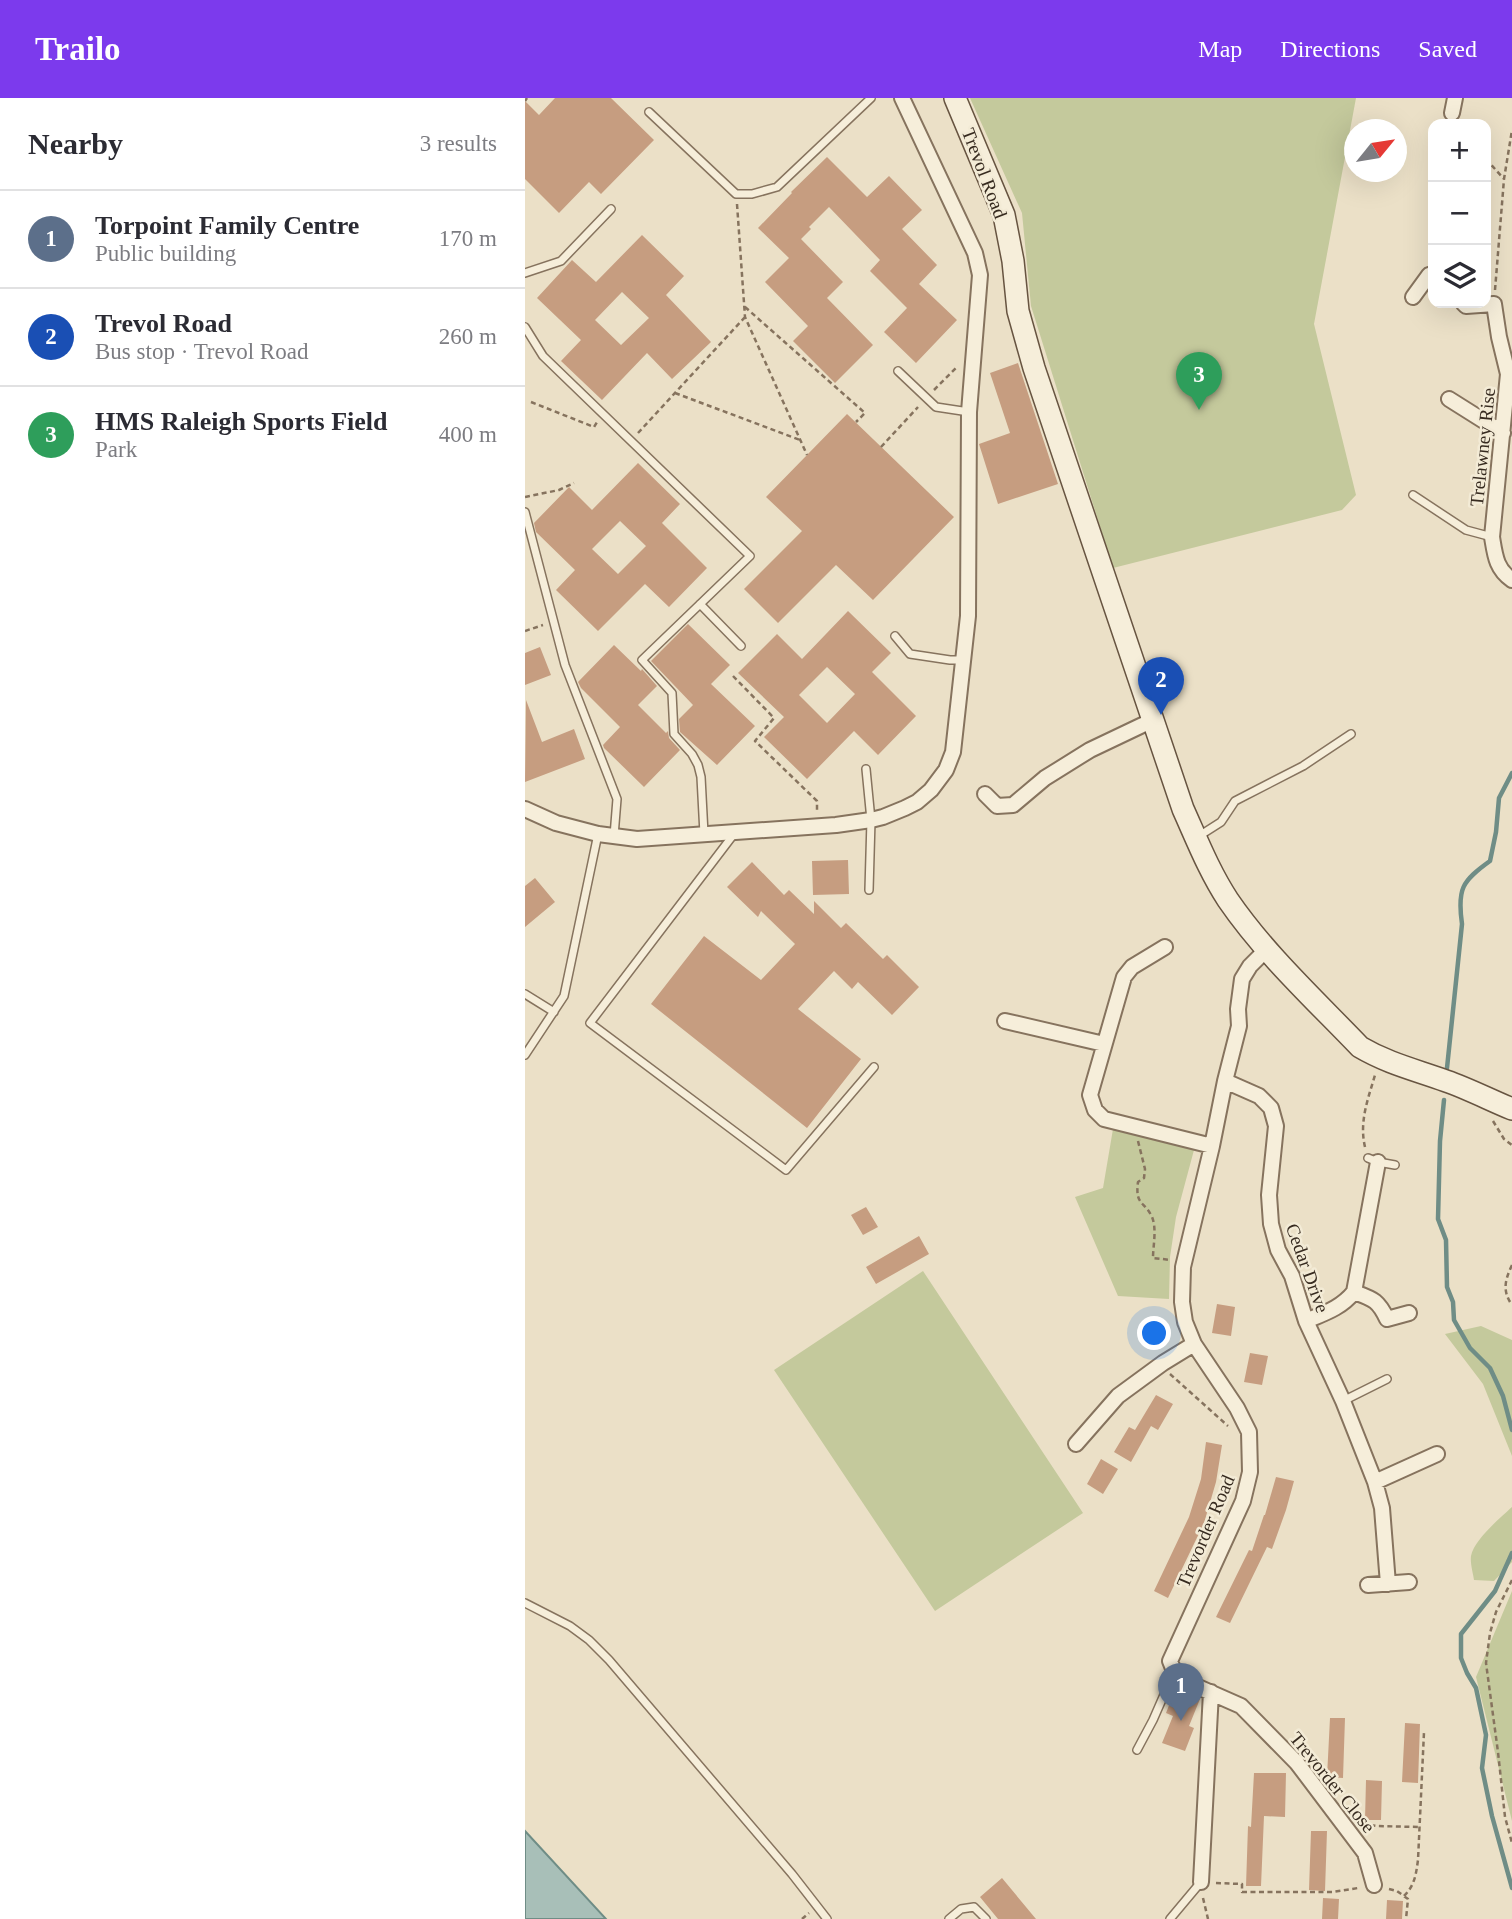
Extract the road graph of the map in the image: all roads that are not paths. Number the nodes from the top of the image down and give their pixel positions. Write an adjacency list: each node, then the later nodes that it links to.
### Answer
1 (871, 98): 5 (lane)
2 (902, 98): 15 (street)
3 (957, 98): 25 (street, Trevol Road)
4 (1455, 98): 6 (street)
5 (649, 112)
6 (1452, 113)
7 (611, 209): 8 (lane)
8 (525, 273)
9 (1428, 276): 10 (street)
10 (1413, 297)
11 (1491, 304): 16 (street, Trelawney Rise)
12 (525, 327): 21 (lane)
13 (898, 370): 15 (lane)
14 (1449, 400): 16 (street)
15 (969, 412): 24 (street)
16 (1503, 433): 19 (street, Trelawney Rise)
17 (1413, 495): 19 (lane)
18 (525, 512): 34 (lane)
19 (1492, 537): 20 (street, Trelawney Rise)
20 (1511, 580)
21 (700, 604): 23 (lane); 33 (lane)
22 (895, 636): 24 (lane)
23 (741, 646)
24 (963, 660): 30 (street)
25 (1153, 720): 28 (street); 35 (street, Trevol Road)
26 (1351, 734): 35 (lane)
27 (866, 769): 30 (lane)
28 (985, 794)
29 (525, 809): 32 (street)
30 (871, 820): 31 (street); 36 (lane)
31 (735, 832): 33 (street); 44 (lane)
32 (598, 834): 34 (street); 40 (lane)
33 (704, 834): 34 (street)
34 (614, 836)
35 (1196, 838): 38 (street, Trevol Road)
36 (869, 890)
37 (1165, 947): 42 (street)
38 (1267, 949): 45 (street, Trevorder Road); 46 (street, Trevol Road)
39 (525, 993): 40 (lane)
40 (554, 1012): 43 (lane)
41 (1005, 1021): 42 (street)
42 (1104, 1044): 47 (street)
43 (525, 1055)
44 (874, 1067)
45 (1225, 1081): 47 (street, Trevorder Road); 52 (street, Cedar Drive)
46 (1512, 1109)
47 (1212, 1146): 53 (street, Trevorder Road)
48 (1373, 1160): 49 (lane); 50 (street)
49 (1395, 1164)
50 (1354, 1292): 51 (street); 52 (street)
51 (1409, 1312)
52 (1306, 1321): 55 (street, Cedar Drive)
53 (1194, 1344): 56 (street); 63 (street, Trevorder Road)
54 (1387, 1379): 55 (lane)
55 (1343, 1401): 58 (street, Cedar Drive)
56 (1076, 1444)
57 (1437, 1454): 58 (street)
58 (1375, 1482): 60 (street, Cedar Drive)
59 (1409, 1582): 60 (street)
60 (1388, 1584): 61 (street)
61 (1368, 1585)
62 (525, 1602): 68 (lane)
63 (1174, 1671): 64 (street); 65 (lane)
64 (1211, 1692): 66 (street); 67 (street, Trevorder Close)
65 (1136, 1750)
66 (1201, 1882): 71 (lane)
67 (1374, 1885)
68 (827, 1919)
69 (949, 1919): 70 (lane)
70 (986, 1919)
71 (1170, 1919)

